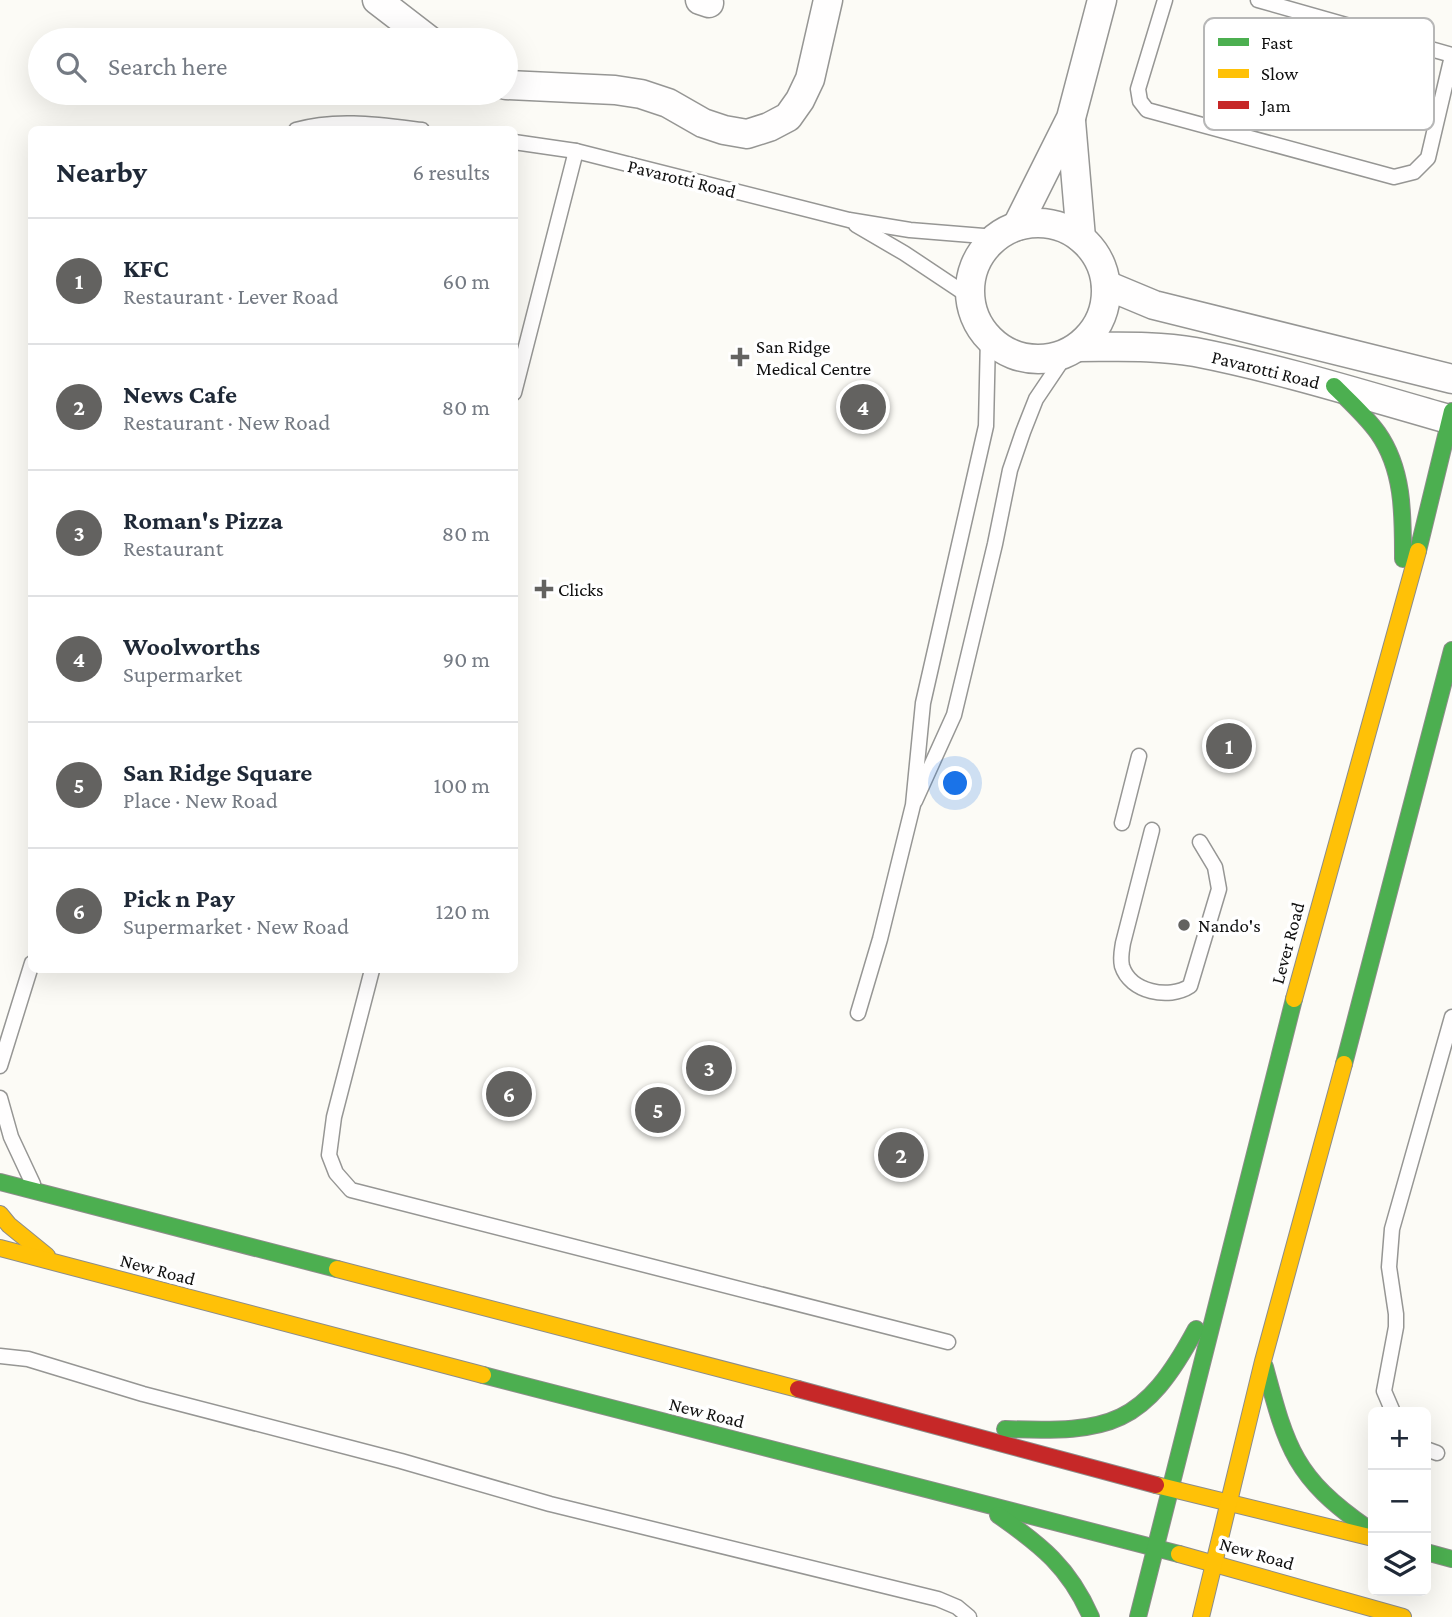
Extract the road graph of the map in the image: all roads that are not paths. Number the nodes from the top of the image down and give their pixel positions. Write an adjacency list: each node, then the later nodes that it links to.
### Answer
1 (377, 0): 7 (street)
2 (828, 0): 10 (street)
3 (1102, 0): 11 (street)
4 (1165, 0): 12 (lane)
5 (1258, 0): 6 (lane)
6 (1320, 18)
7 (413, 28)
8 (1434, 51): 9 (lane)
9 (1452, 56): 15 (lane)
10 (518, 86)
11 (1071, 118): 21 (street); 22 (street)
12 (1204, 125)
13 (316, 126): 14 (lane)
14 (391, 126)
15 (1434, 129)
16 (1221, 130): 17 (lane)
17 (1434, 130)
18 (518, 143): 19 (lane, Pavarotti Road)
19 (576, 151): 20 (lane, Pavarotti Road); 27 (lane)
20 (849, 220): 21 (lane, Pavarotti Road); 24 (lane, Pavarotti Road)
21 (1007, 231): 22 (street); 24 (street)
22 (1081, 238): 23 (street)
23 (1106, 285): 26 (street); 28 (street, Pavarotti Road)
24 (970, 297): 25 (street)
25 (988, 337): 26 (street); 34 (lane)
26 (1072, 349): 29 (street, Pavarotti Road); 34 (lane)
27 (518, 377)
28 (1452, 379)
29 (1334, 386): 30 (street, Pavarotti Road); 31 (main road)
30 (1451, 417): 31 (main road, Lever Road)
31 (1402, 606): 49 (main road, Lever Road)
32 (1452, 650): 52 (main road)
33 (1139, 755): 35 (lane)
34 (913, 805): 40 (lane)
35 (1122, 823)
36 (1152, 830): 37 (lane)
37 (1200, 842)
38 (29, 973): 42 (lane)
39 (371, 973): 50 (lane)
40 (858, 1013)
41 (1452, 1017): 53 (lane)
42 (0, 1066)
43 (0, 1098): 45 (lane)
44 (0, 1182): 45 (main road)
45 (37, 1191): 54 (main road)
46 (0, 1214): 48 (main road)
47 (0, 1248): 48 (main road, New Road)
48 (54, 1262): 56 (main road, New Road)
49 (1224, 1272): 54 (main road); 55 (main road, Lever Road)
50 (948, 1342)
51 (0, 1356): 66 (lane)
52 (1263, 1361): 57 (main road); 58 (main road)
53 (1390, 1407)
54 (926, 1424): 55 (main road)
55 (1171, 1489): 57 (main road); 60 (main road, Lever Road)
56 (979, 1502): 60 (main road, New Road); 67 (main road)
57 (1230, 1502): 59 (main road); 63 (main road)
58 (1368, 1529)
59 (1368, 1537)
60 (1157, 1548): 63 (main road, New Road); 68 (main road, Lever Road)
61 (1431, 1553): 62 (main road)
62 (1452, 1559)
63 (1216, 1563): 64 (main road, New Road); 69 (main road)
64 (1384, 1612): 65 (main road); 70 (main road, New Road)
65 (1343, 1616)
66 (969, 1617)
67 (1091, 1617)
68 (1138, 1617)
69 (1202, 1617)
70 (1403, 1617)

